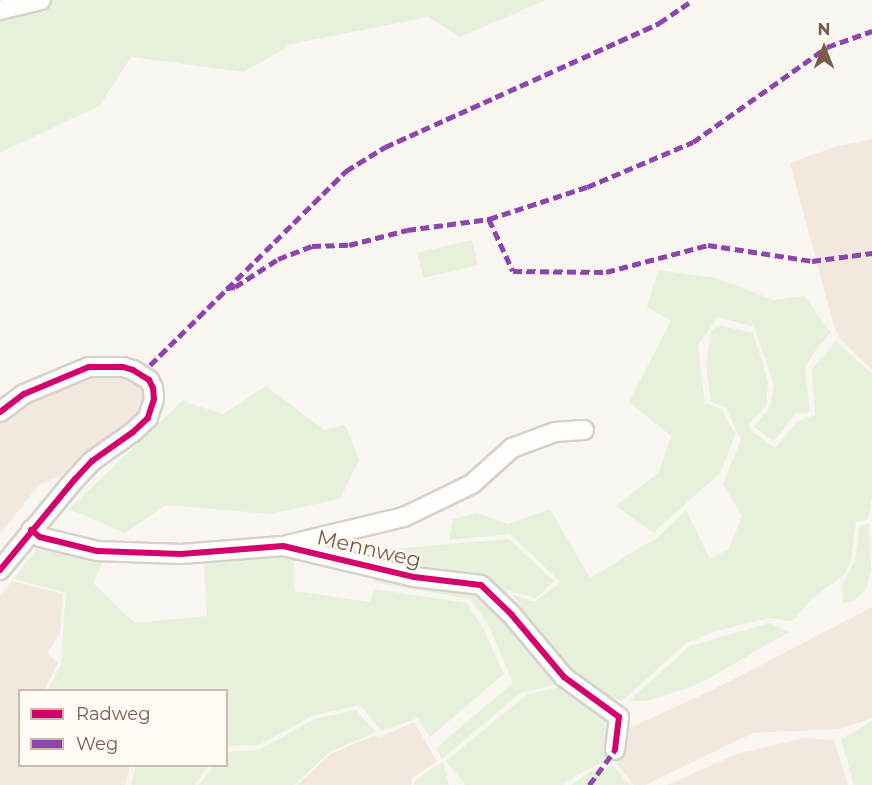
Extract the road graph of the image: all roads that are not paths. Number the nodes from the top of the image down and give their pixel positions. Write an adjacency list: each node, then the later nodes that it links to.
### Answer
1 (41, 0): 2 (street)
2 (0, 10)
3 (0, 412): 5 (street)
4 (584, 430): 6 (street)
5 (31, 530): 6 (street, Mennweg); 7 (street)
6 (283, 546): 8 (street, Mennweg)
7 (0, 570)
8 (615, 750)

